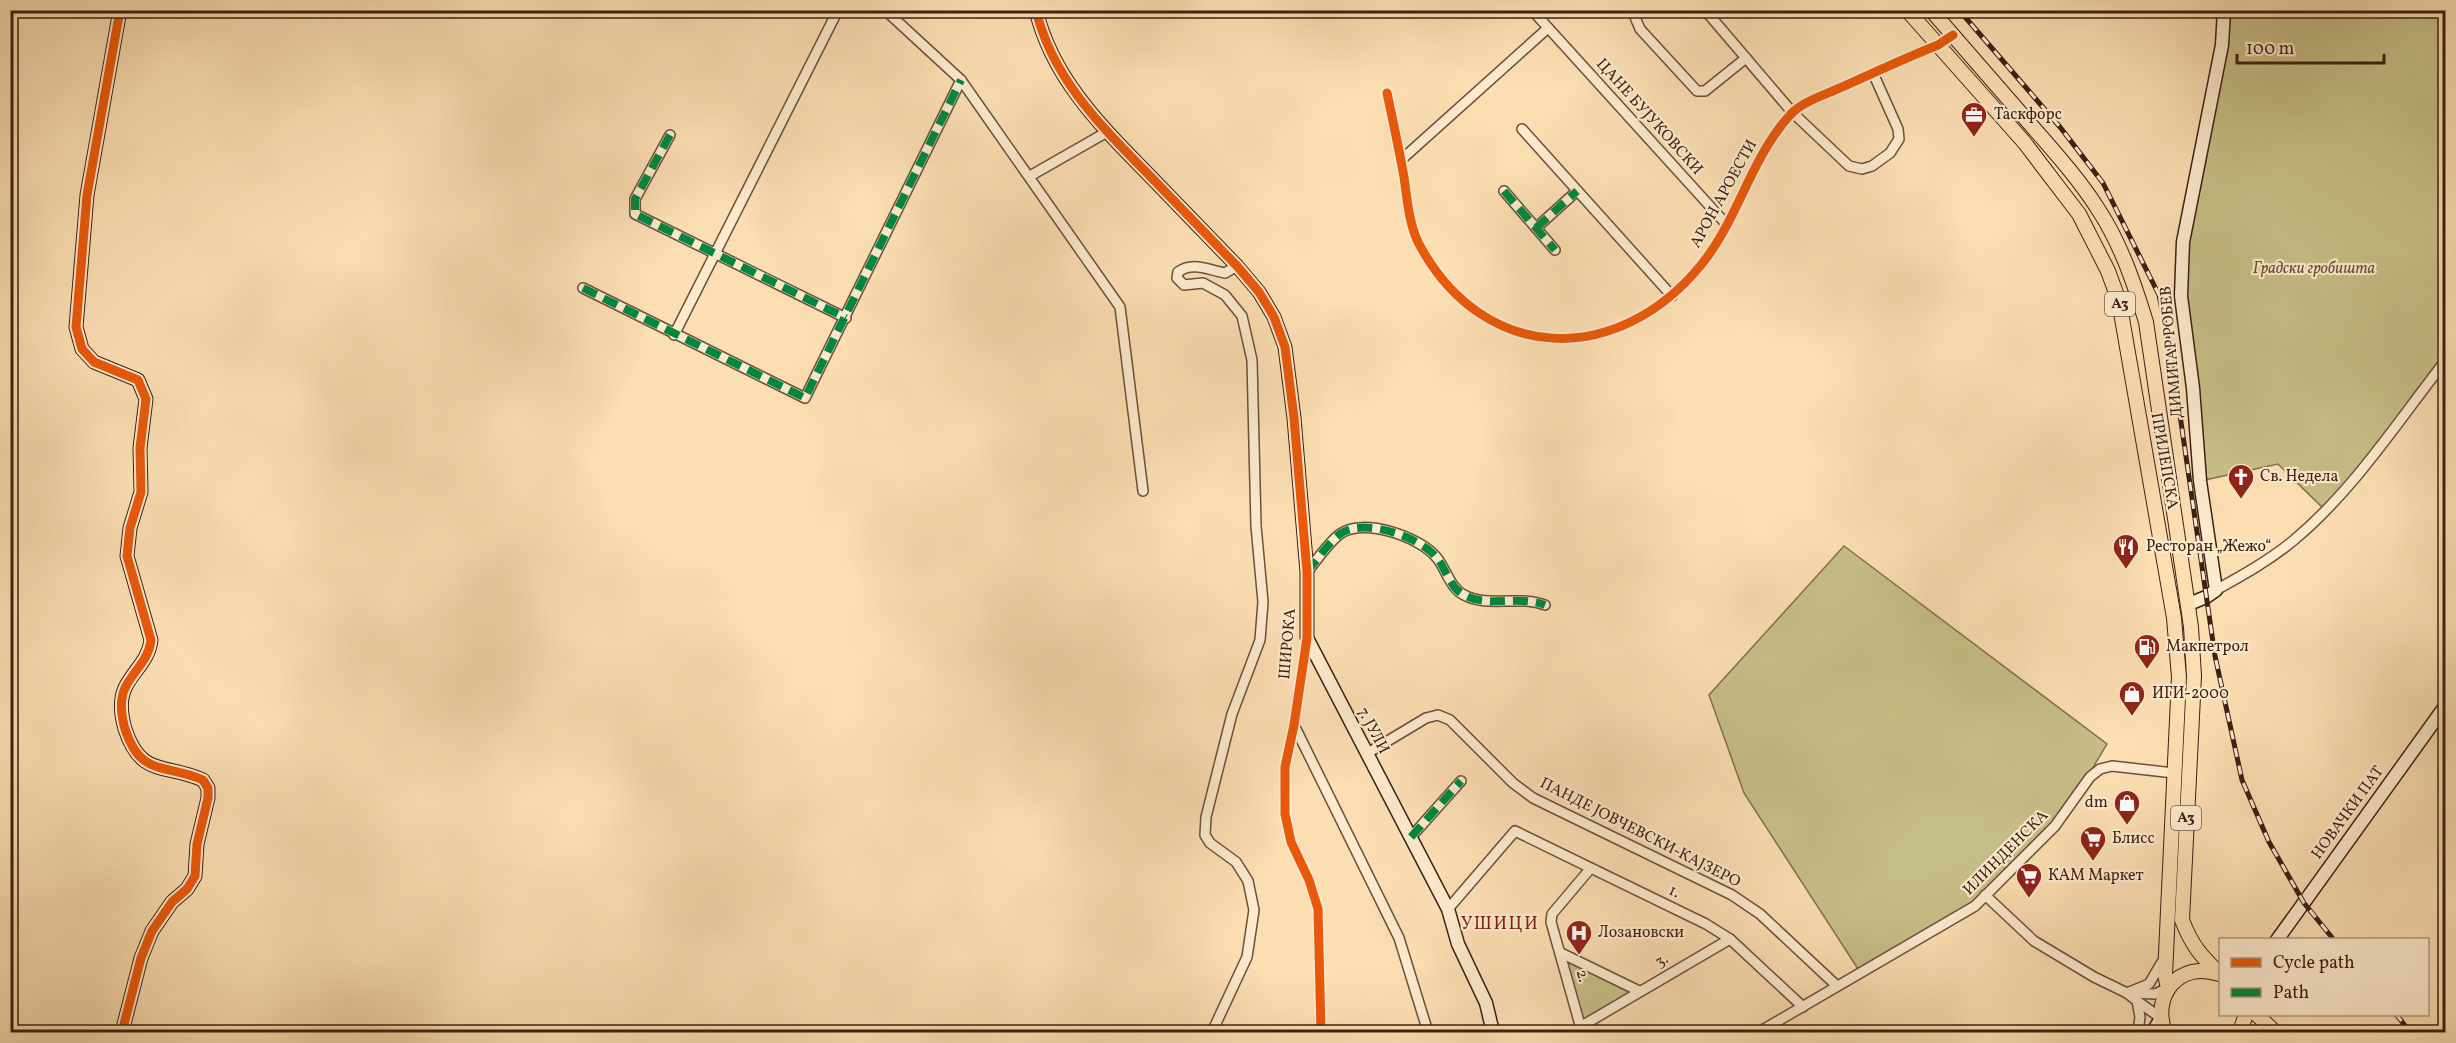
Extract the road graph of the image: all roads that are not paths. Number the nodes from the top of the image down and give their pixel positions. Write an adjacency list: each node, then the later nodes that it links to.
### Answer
1 (120, 10): 69 (street)
2 (838, 10): 29 (street)
3 (885, 10): 16 (street)
4 (1036, 10): 20 (street, ШИРОКА)
5 (1532, 10): 11 (street, ЦАНЕ БУЈУКОВСКИ)
6 (1632, 10): 14 (street)
7 (1705, 10): 14 (street)
8 (1907, 10): 13 (main road, ПРИЛЕПСКА / A3)
9 (1931, 10): 12 (main road, ПРИЛЕПСКА / A3)
10 (2224, 10): 38 (street, ДИМИТАР РОБЕВ)
11 (1548, 28): 22 (street); 26 (street, ЦАНЕ БУЈУКОВСКИ)
12 (1953, 35): 13 (street, АРОН АРОЕСТИ); 39 (main road, ПРИЛЕПСКА / A3)
13 (1938, 45): 15 (street, АРОН АРОЕСТИ); 45 (main road, ПРИЛЕПСКА / A3)
14 (1746, 58): 18 (street)
15 (1873, 73): 18 (street, АРОН АРОЕСТИ); 18 (street)
16 (961, 80): 23 (street); 33 (street)
17 (1387, 93): 22 (street, АРОН АРОЕСТИ)
18 (1792, 112): 26 (street, АРОН АРОЕСТИ)
19 (1522, 129): 24 (street)
20 (1107, 132): 23 (street); 30 (street, ШИРОКА)
21 (670, 135): 29 (street)
22 (1401, 160): 32 (street, АРОН АРОЕСТИ)
23 (1030, 176): 36 (street)
24 (1577, 190): 27 (street); 32 (street)
25 (1504, 191): 27 (street)
26 (1727, 225): 32 (street, АРОН АРОЕСТИ)
27 (1536, 228): 28 (street)
28 (1555, 250)
29 (714, 253): 33 (street); 34 (street)
30 (1237, 266): 37 (street, ШИРОКА); 70 (street)
31 (583, 288): 34 (street)
32 (1672, 296)
33 (846, 318): 34 (street)
34 (674, 335)
35 (2445, 360): 38 (street)
36 (1143, 491)
37 (1307, 572): 40 (street); 41 (street, ШИРОКА)
38 (2216, 590): 39 (street)
39 (2189, 604): 55 (main road, ПРИЛЕПСКА / A3)
40 (1545, 605)
41 (1307, 638): 43 (street, ШИРОКА); 44 (street, 7. ЈУЛИ)
42 (2445, 705): 51 (street, НОВАЧКИ ПАТ)
43 (1294, 725): 71 (street, ШИРОКА); 72 (street)
44 (1366, 754): 47 (street, 7. ЈУЛИ); 59 (street, ПАНДЕ ЈОВЧЕВСКИ-КАЈЗЕРО)
45 (2174, 772): 49 (street, ИЛИНДЕНСКА); 54 (main road, ПРИЛЕПСКА / A3)
46 (1461, 781): 47 (street)
47 (1412, 837): 50 (street, 7. ЈУЛИ)
48 (1590, 869): 50 (street, 1.); 52 (street, 1.); 53 (street, 2.)
49 (1985, 895): 59 (street, ИЛИНДЕНСКА); 62 (street)
50 (1448, 909): 73 (street, 7. ЈУЛИ)
51 (2278, 938)
52 (1730, 939): 61 (street, 3.); 64 (street, 1.)
53 (1561, 953): 61 (street); 68 (street, 2.)
54 (2166, 953): 60 (main road, ПРИЛЕПСКА / A3); 62 (street)
55 (2199, 955): 56 (street); 57 (main road, ПРИЛЕПСКА / A3)
56 (2219, 963)
57 (2219, 973)
58 (2219, 974): 60 (main road, A3)
59 (1837, 986): 64 (street, ИЛИНДЕНСКА)
60 (2168, 988): 62 (street); 67 (main road, A3)
61 (1639, 991): 68 (street, 3.)
62 (2127, 993): 63 (street)
63 (2138, 1001): 67 (street); 75 (street)
64 (1803, 1007): 74 (street, ИЛИНДЕНСКА)
65 (2245, 1016): 78 (main road)
66 (2259, 1016): 79 (main road)
67 (2161, 1018): 76 (street); 77 (main road, A3)
68 (1581, 1030)
69 (122, 1032)
70 (1212, 1032)
71 (1321, 1032)
72 (1428, 1032)
73 (1492, 1032)
74 (1759, 1032)
75 (2138, 1032)
76 (2153, 1032)
77 (2165, 1032)
78 (2240, 1032)
79 (2275, 1032)

